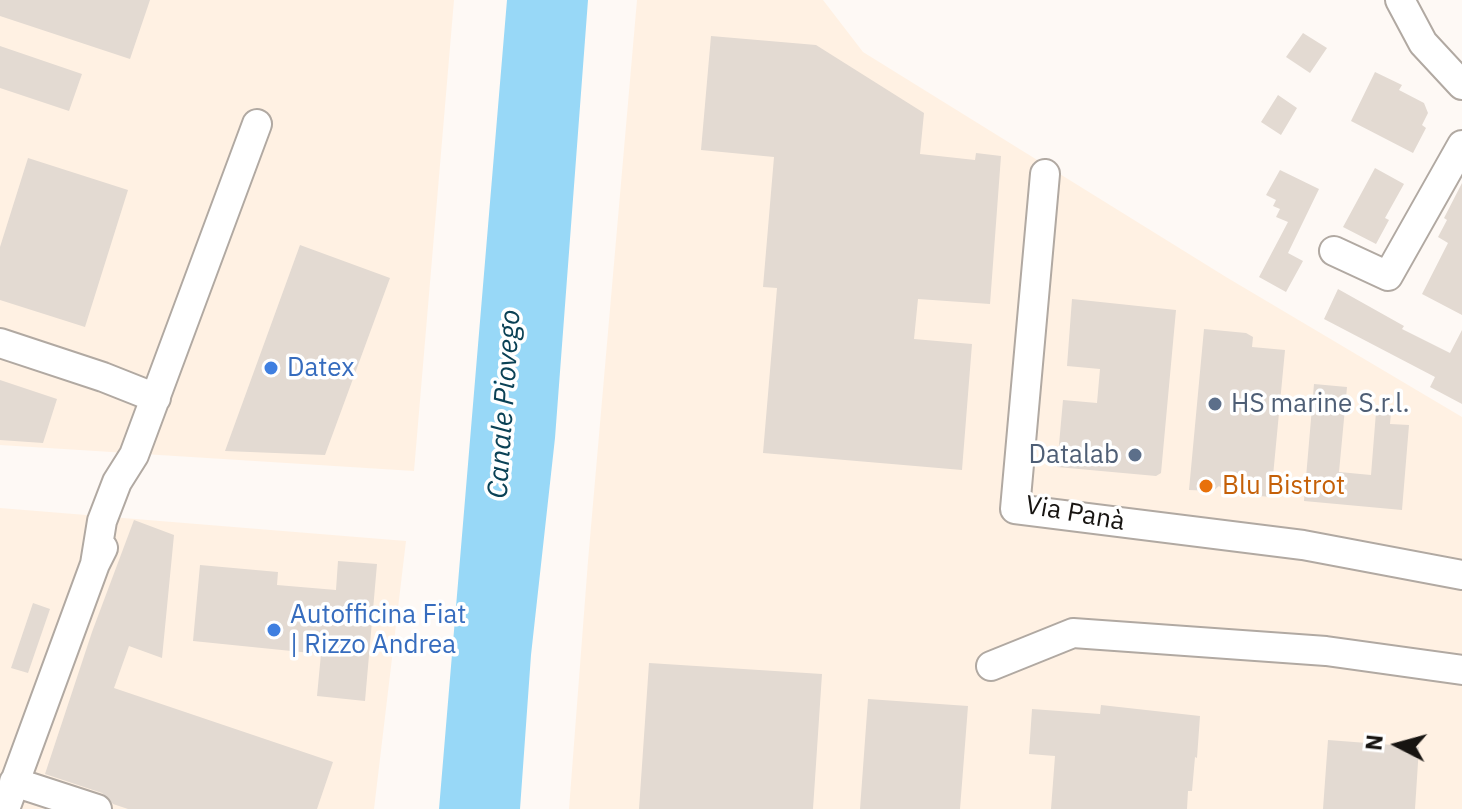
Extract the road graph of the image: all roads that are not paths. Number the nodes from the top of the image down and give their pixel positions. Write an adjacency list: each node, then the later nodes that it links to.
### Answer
1 (1400, 0): 2 (street)
2 (1462, 85)
3 (257, 124): 8 (street)
4 (1462, 145): 6 (street)
5 (1045, 174): 9 (street, Via Panà)
6 (1334, 251)
7 (0, 343): 8 (street)
8 (156, 398): 12 (street)
9 (1462, 575)
10 (991, 666): 11 (street)
11 (1462, 670)
12 (14, 782): 13 (street); 14 (street)
13 (5, 809)
14 (97, 809)

